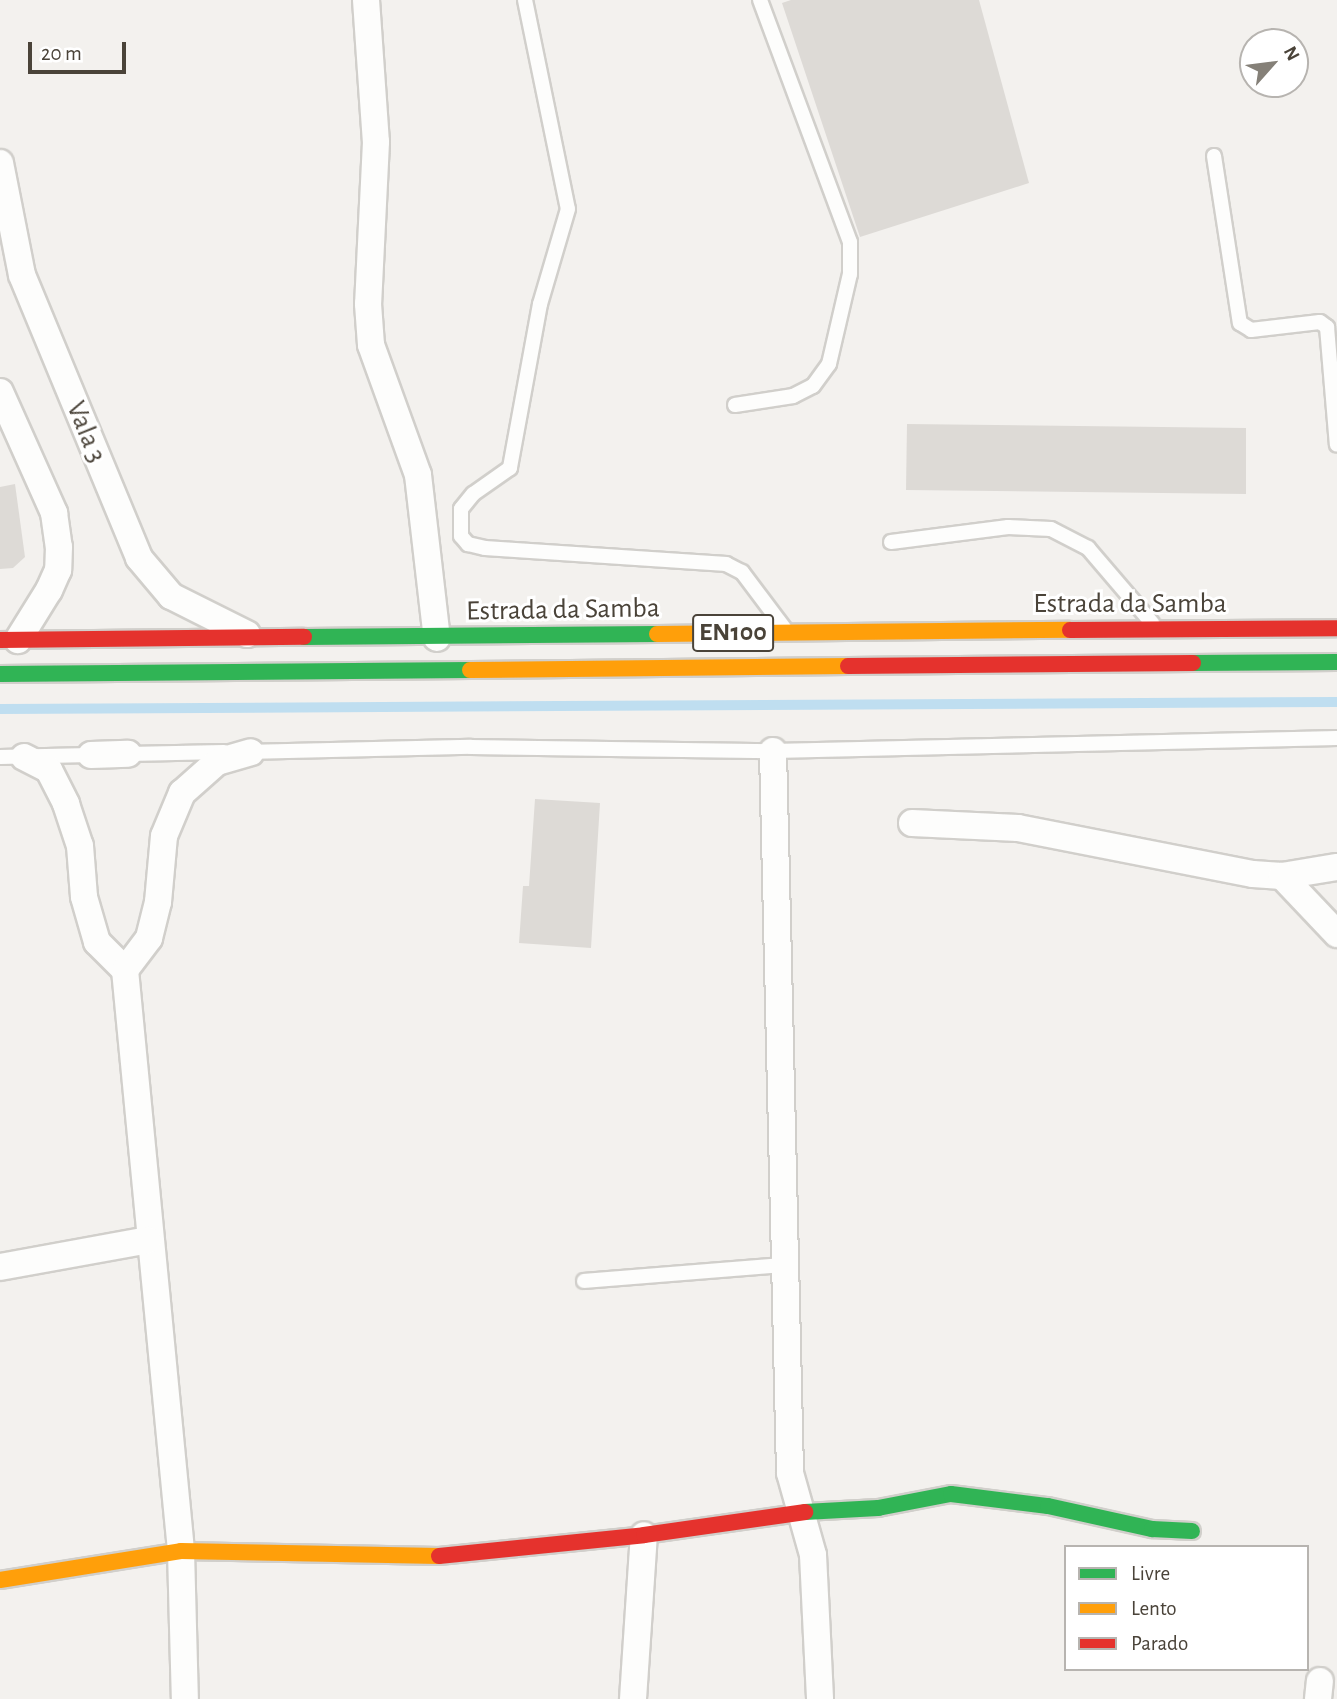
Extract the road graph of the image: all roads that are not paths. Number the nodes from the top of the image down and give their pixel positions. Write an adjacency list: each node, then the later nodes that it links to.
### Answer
1 (366, 0): 13 (street)
2 (525, 0): 12 (lane)
3 (760, 0): 7 (lane)
4 (1214, 156): 8 (lane)
5 (0, 163): 15 (street, Vala 3)
6 (0, 393): 14 (street)
7 (735, 405)
8 (1337, 445)
9 (891, 542): 11 (lane)
10 (1337, 628): 11 (main road, Estrada da Samba / EN100)
11 (1157, 630): 12 (main road, Estrada da Samba / EN100)
12 (787, 632): 13 (main road, Estrada da Samba / EN100)
13 (437, 638): 15 (main road, Estrada da Samba / EN100)
14 (9, 640): 15 (main road, Estrada da Samba / EN100)
15 (258, 640)
16 (1337, 662): 17 (main road, EN100)
17 (0, 674)
18 (1337, 738): 19 (lane)
19 (773, 751): 20 (lane); 30 (street)
20 (251, 752): 21 (lane); 28 (street)
21 (128, 754): 22 (street)
22 (91, 755): 23 (lane)
23 (12, 757): 28 (street)
24 (912, 822): 26 (street)
25 (1337, 867): 26 (street)
26 (1282, 876): 27 (street)
27 (1337, 934)
28 (125, 970): 29 (street)
29 (148, 1240): 31 (street); 36 (street)
30 (782, 1265): 32 (lane); 33 (street)
31 (0, 1267)
32 (584, 1281)
33 (798, 1512): 34 (main road); 35 (main road); 40 (street)
34 (1192, 1531)
35 (645, 1535): 36 (main road); 39 (street)
36 (181, 1551): 37 (main road); 38 (street)
37 (0, 1580)
38 (185, 1699)
39 (634, 1699)
40 (820, 1699)

